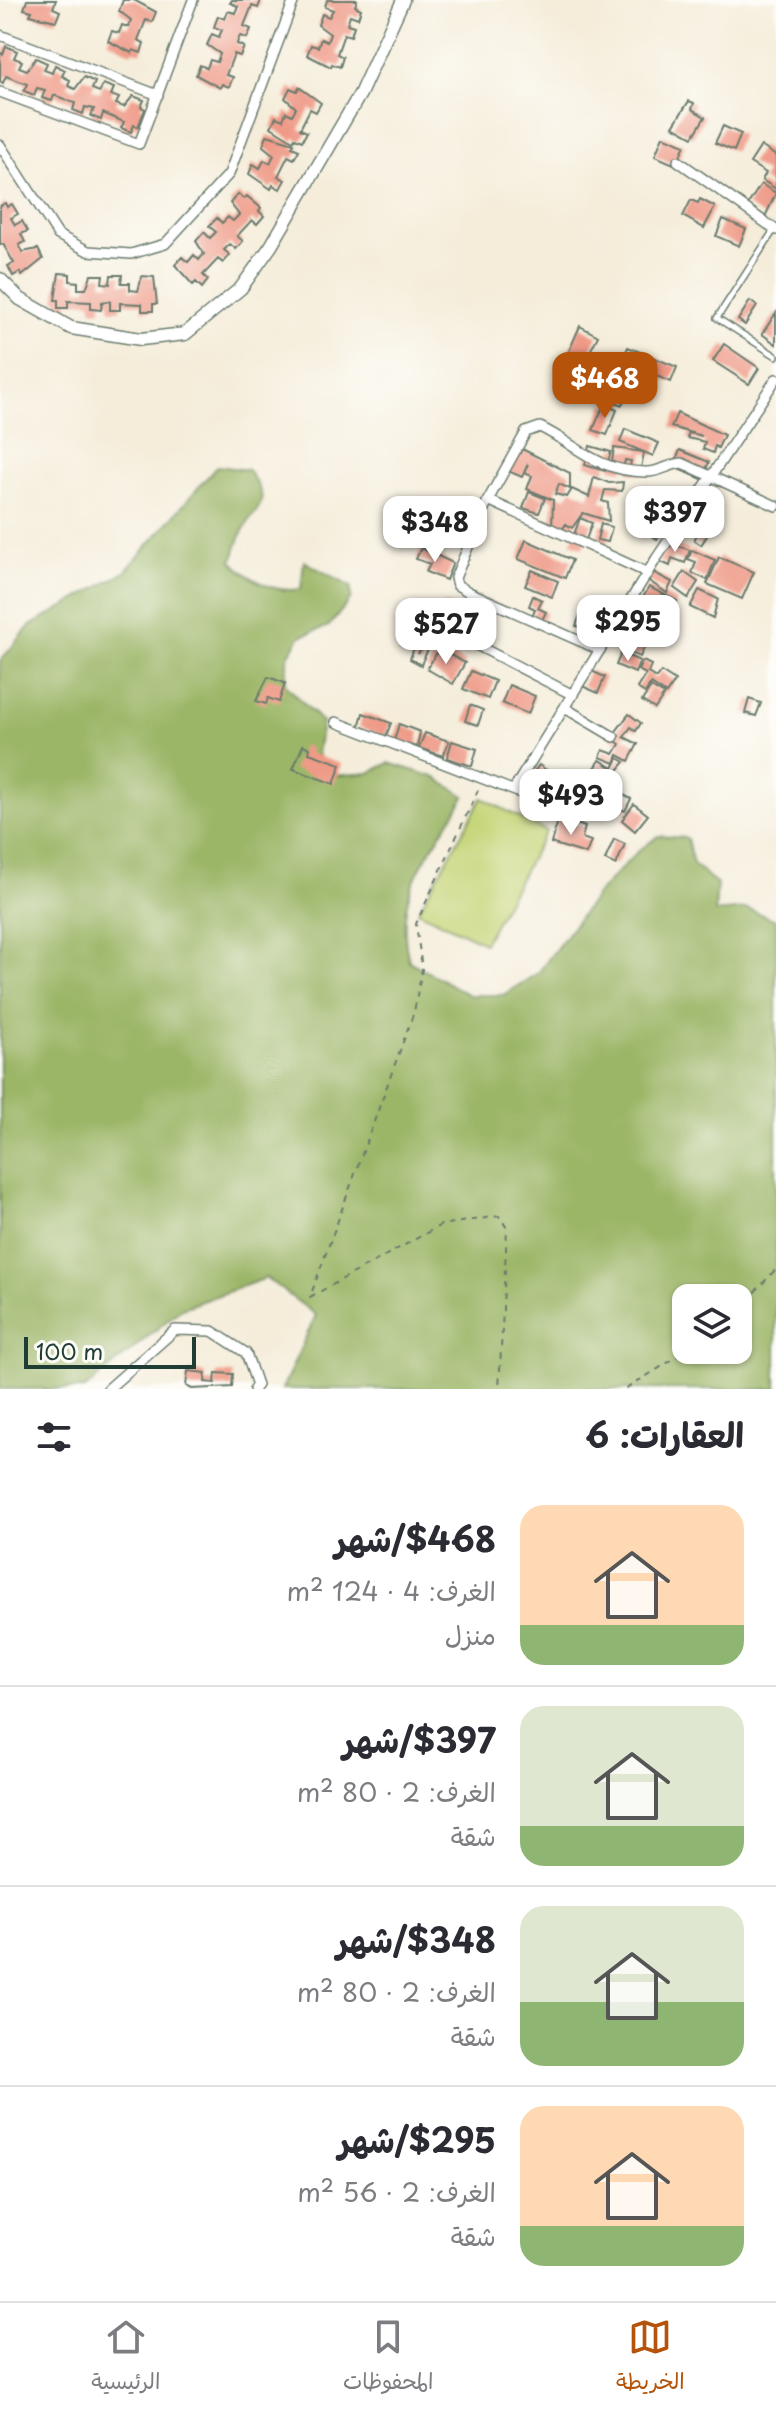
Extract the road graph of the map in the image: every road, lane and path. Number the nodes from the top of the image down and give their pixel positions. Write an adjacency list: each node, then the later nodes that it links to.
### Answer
1 (193, 0): 6 (street)
2 (294, 0): 7 (street)
3 (403, 0): 10 (street)
4 (1, 37): 6 (street)
5 (0, 92): 6 (street)
6 (158, 95)
7 (0, 145)
8 (678, 161): 9 (street)
9 (775, 230): 11 (lane)
10 (0, 279)
11 (776, 356)
12 (776, 379): 13 (street)
13 (714, 477): 14 (street); 15 (street); 16 (street)
14 (488, 500): 16 (street); 18 (street)
15 (776, 506)
16 (648, 573): 18 (street)
17 (436, 624): 19 (street)
18 (600, 650): 19 (street)
19 (573, 695): 20 (street)
20 (565, 708): 22 (street); 24 (street)
21 (336, 722): 23 (street)
22 (614, 737)
23 (484, 778): 24 (street); 31 (path)
24 (514, 789): 25 (street)
25 (559, 808)
26 (776, 1269): 27 (path)
27 (752, 1295)
28 (672, 1360): 32 (path)
29 (108, 1389): 30 (street)
30 (254, 1389)
31 (499, 1389)
32 (626, 1389)

